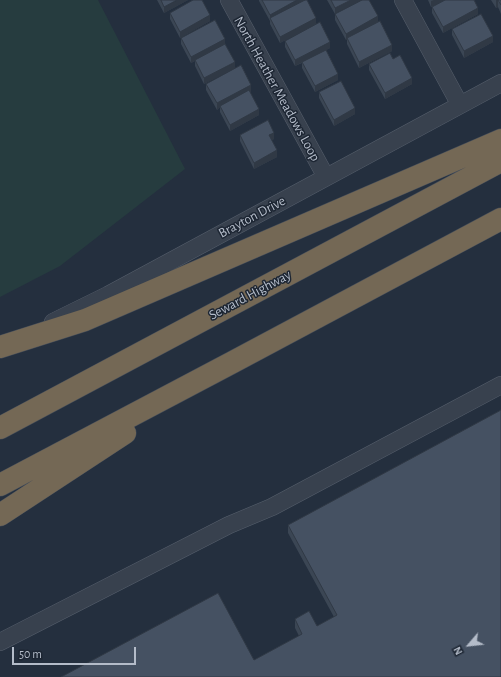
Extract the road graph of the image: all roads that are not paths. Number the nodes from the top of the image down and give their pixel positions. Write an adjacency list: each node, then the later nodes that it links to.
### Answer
1 (229, 0): 7 (street, North Heather Meadows Loop)
2 (403, 0): 4 (street)
3 (501, 83): 4 (street, Brayton Drive)
4 (460, 105): 7 (street, Brayton Drive)
5 (501, 140): 9 (highway)
6 (501, 161): 12 (highway, Seward Highway)
7 (326, 177): 9 (street, Brayton Drive)
8 (501, 219): 10 (highway)
9 (0, 347)
10 (233, 362): 13 (highway); 14 (highway)
11 (501, 385): 15 (street)
12 (0, 428)
13 (0, 485)
14 (0, 515)
15 (0, 642)

